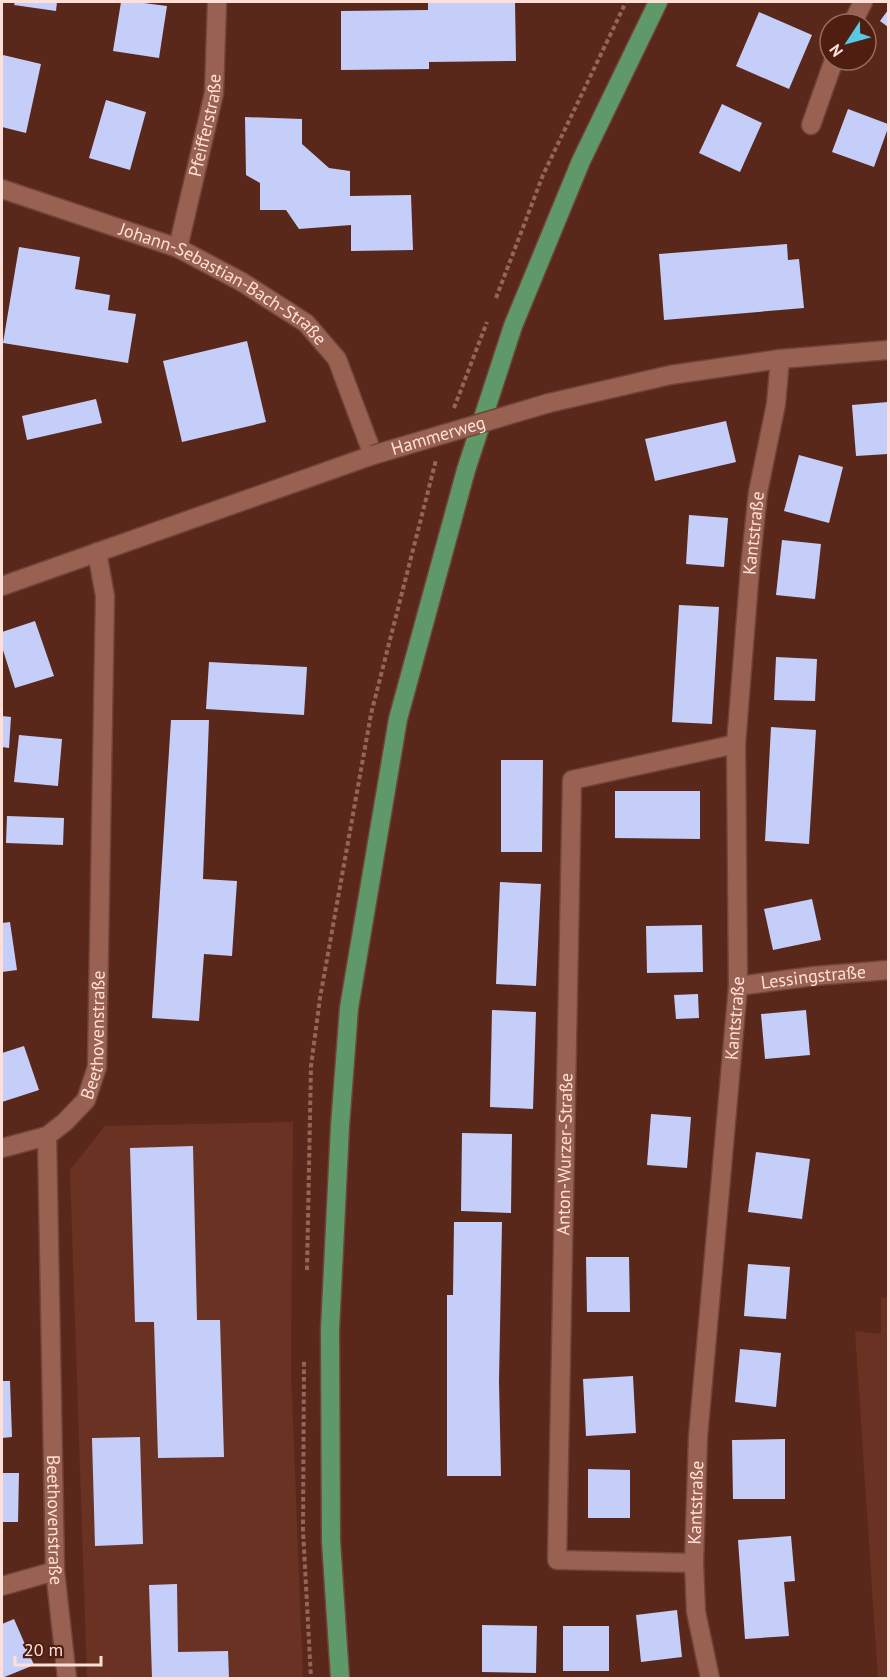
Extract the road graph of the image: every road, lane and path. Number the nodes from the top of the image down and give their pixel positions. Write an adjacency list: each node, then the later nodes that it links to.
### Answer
1 (217, 2): 6 (street, Pfeifferstraße)
2 (654, 5): 21 (main road)
3 (830, 72): 4 (street)
4 (811, 125)
5 (2, 189): 6 (street, Johann-Sebastian-Bach-Straße)
6 (178, 248): 9 (street, Johann-Sebastian-Bach-Straße)
7 (888, 350): 8 (street, Hammerweg)
8 (780, 359): 9 (street, Hammerweg, bridge); 12 (street, Kantstraße)
9 (373, 455): 10 (street, Hammerweg)
10 (97, 552): 11 (street, Hammerweg); 15 (street, Beethovenstraße)
11 (2, 586)
12 (736, 744): 14 (street, Kantstraße); 17 (street, Anton-Wurzer-Straße)
13 (888, 970): 14 (street, Lessingstraße)
14 (738, 986): 17 (street, Kantstraße)
15 (48, 1136): 16 (street); 18 (street, Beethovenstraße)
16 (2, 1148)
17 (694, 1563): 22 (street, Kantstraße)
18 (55, 1571): 19 (street); 20 (street, Beethovenstraße)
19 (2, 1586)
20 (67, 1678)
21 (340, 1678)
22 (710, 1678)

